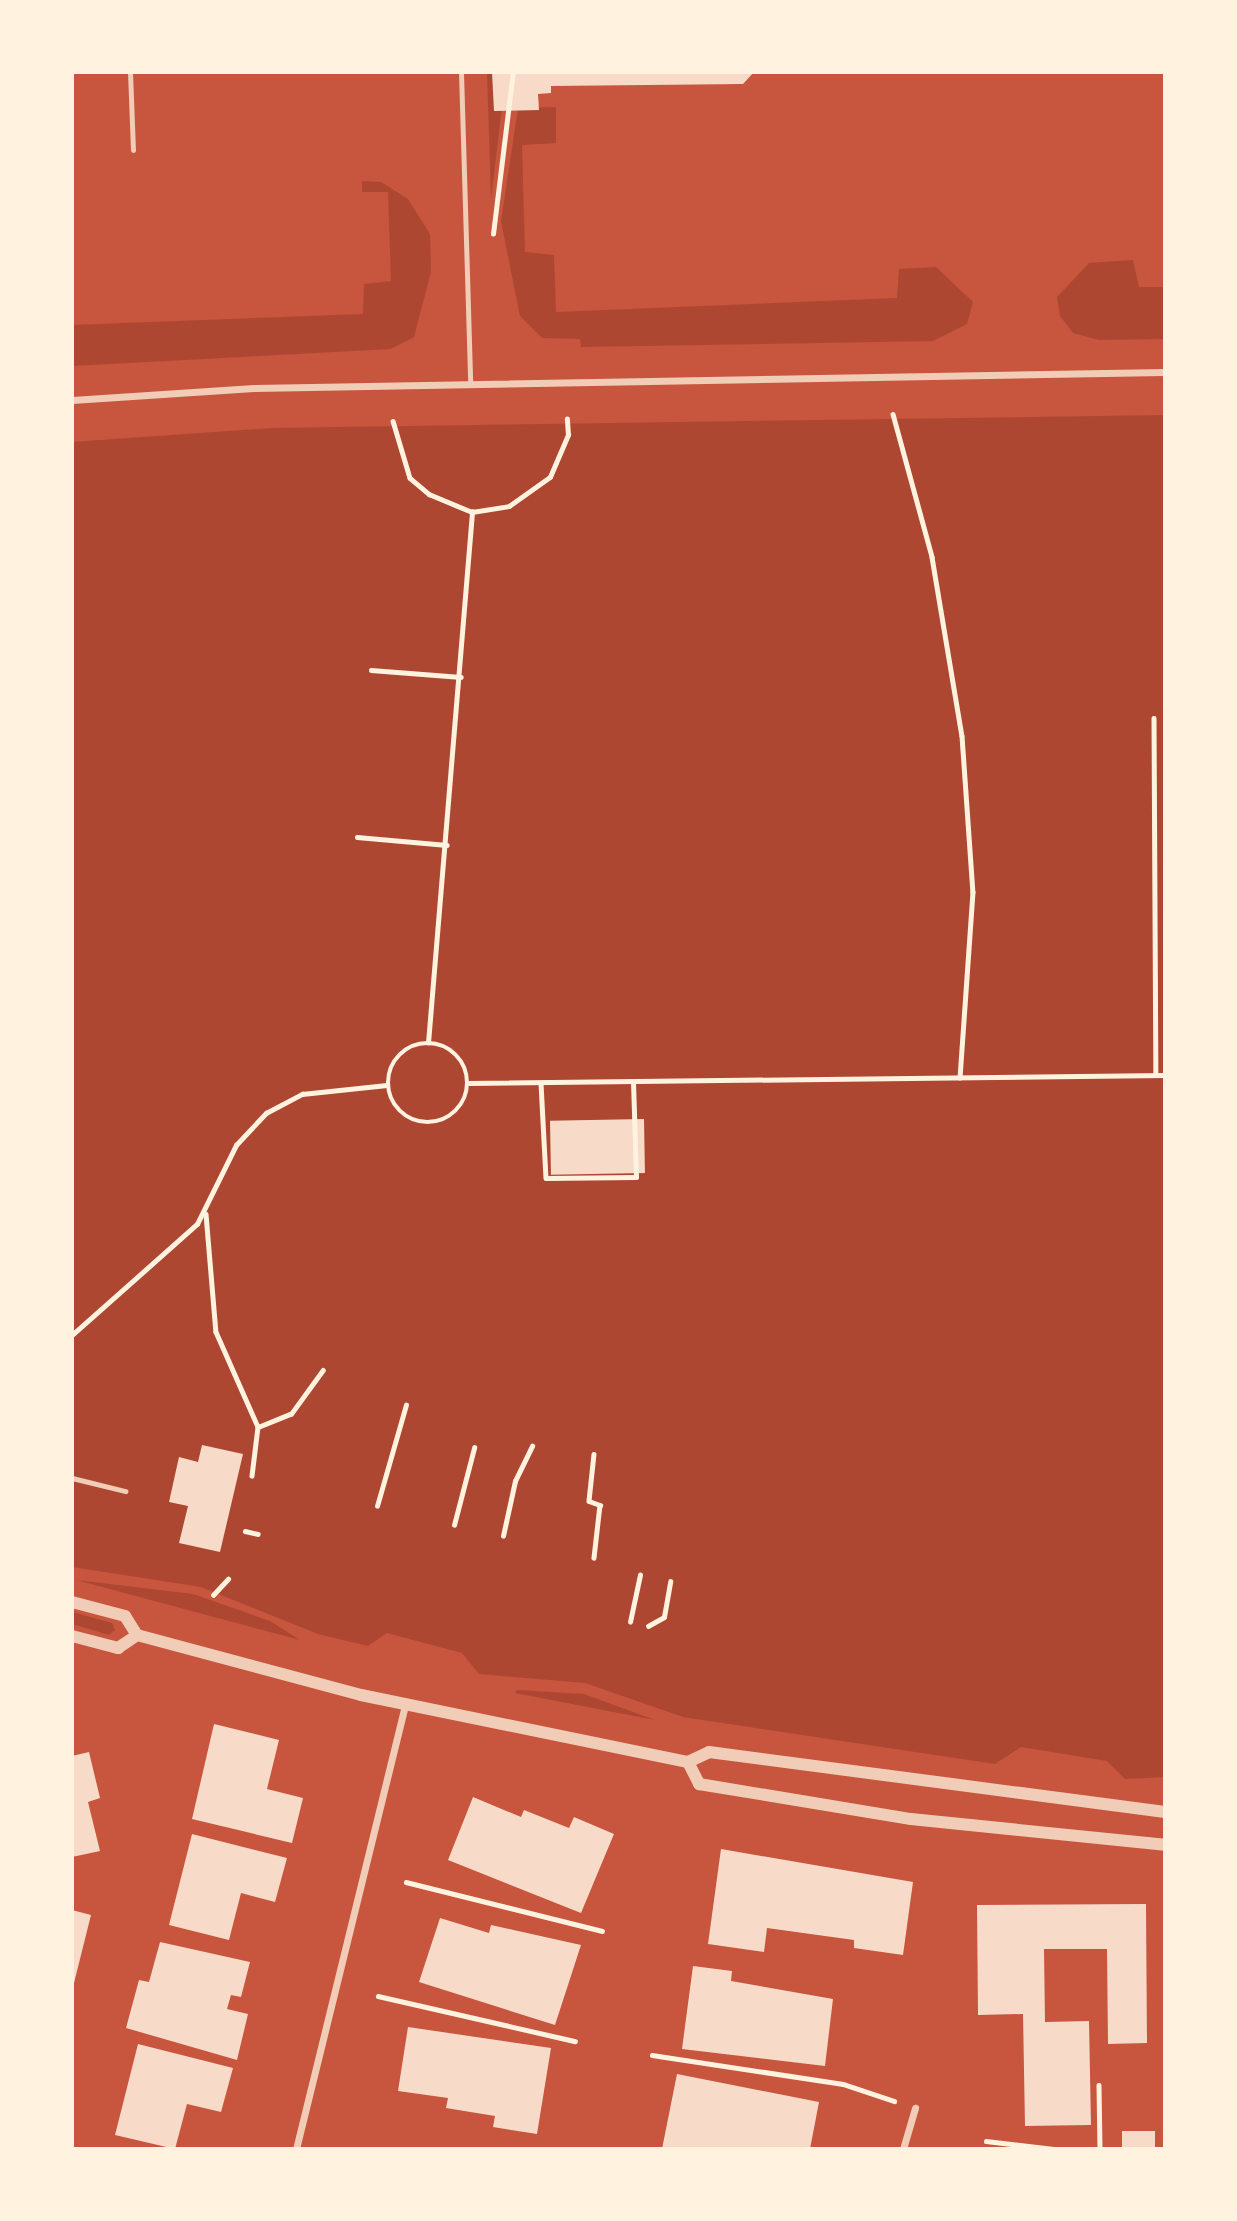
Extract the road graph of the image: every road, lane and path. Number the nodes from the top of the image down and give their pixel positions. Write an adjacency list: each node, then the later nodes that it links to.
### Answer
1 (130, 72): 4 (lane)
2 (461, 72): 7 (lane)
3 (513, 72): 5 (path)
4 (133, 150)
5 (493, 234)
6 (1165, 372): 7 (street)
7 (470, 383): 8 (street)
8 (72, 400)
9 (893, 414): 21 (path)
10 (567, 419): 12 (path)
11 (393, 421): 12 (path)
12 (472, 512): 14 (path)
13 (371, 670): 14 (path)
14 (461, 677): 17 (path)
15 (1154, 718): 19 (path)
16 (356, 837): 17 (path)
17 (447, 845): 18 (path)
18 (428, 1043): 23 (path); 25 (path)
19 (1156, 1075): 20 (path); 21 (path)
20 (1165, 1075)
21 (960, 1078): 22 (path)
22 (633, 1082): 24 (path); 24 (path)
23 (469, 1083): 24 (path); 25 (path)
24 (541, 1083)
25 (387, 1085): 26 (path)
26 (206, 1213): 27 (path); 30 (path)
27 (72, 1335)
28 (323, 1370): 30 (path)
29 (406, 1405): 37 (path)
30 (258, 1427): 34 (path)
31 (532, 1446): 41 (path)
32 (474, 1448): 38 (path)
33 (594, 1454): 42 (path)
34 (252, 1476)
35 (72, 1478): 36 (lane)
36 (125, 1491)
37 (377, 1506)
38 (454, 1525)
39 (245, 1531): 40 (path)
40 (258, 1534)
41 (503, 1536)
42 (594, 1558)
43 (640, 1575): 48 (path)
44 (228, 1579): 46 (path)
45 (670, 1582): 49 (path)
46 (213, 1595)
47 (72, 1602): 50 (street)
48 (629, 1622)
49 (648, 1626)
50 (137, 1635): 51 (street); 52 (street)
51 (72, 1636)
52 (405, 1705): 53 (street); 65 (street)
53 (688, 1762): 54 (street); 55 (street)
54 (1165, 1812)
55 (1165, 1845)
56 (406, 1882): 57 (path)
57 (602, 1931)
58 (378, 1996): 59 (path)
59 (575, 2041)
60 (652, 2055): 62 (path)
61 (1099, 2085): 68 (path)
62 (915, 2108): 66 (street)
63 (986, 2141): 64 (path)
64 (1011, 2147): 67 (path)
65 (296, 2149)
66 (903, 2149)
67 (1054, 2149)
68 (1100, 2149)

